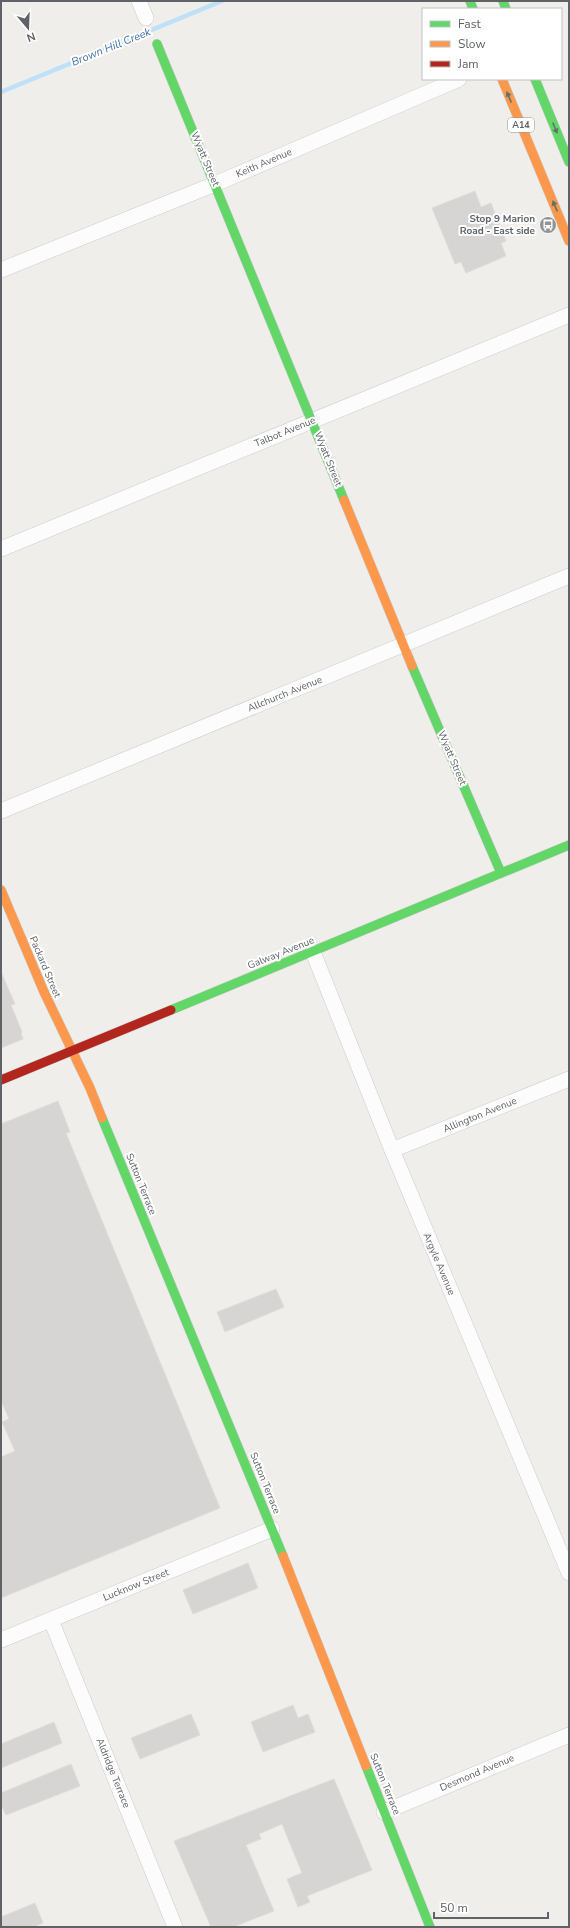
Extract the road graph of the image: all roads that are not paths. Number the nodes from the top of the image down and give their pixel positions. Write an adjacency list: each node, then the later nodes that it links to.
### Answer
1 (139, 1): 2 (street)
2 (146, 18)
3 (157, 44): 8 (street, Wyatt Street)
4 (457, 80): 8 (street, Keith Avenue)
5 (502, 80): 9 (street, A14, one-way to 5)
6 (535, 80): 7 (street, one-way to 7)
7 (569, 162)
8 (215, 184): 10 (street, Keith Avenue); 12 (street, Wyatt Street)
9 (569, 241)
10 (1, 270)
11 (569, 314): 12 (street, Talbot Avenue)
12 (312, 421): 13 (street, Talbot Avenue); 15 (street, Wyatt Street)
13 (1, 550)
14 (569, 576): 15 (street, Allchurch Avenue)
15 (403, 645): 16 (street, Allchurch Avenue); 18 (street, Wyatt Street)
16 (1, 811)
17 (569, 845): 18 (street, Galway Avenue)
18 (501, 873): 20 (street, Galway Avenue)
19 (1, 890): 21 (street, Packard Street)
20 (313, 952): 21 (street, Galway Avenue); 24 (street, Argyle Avenue)
21 (72, 1051): 23 (street, Galway Avenue); 25 (street, Sutton Terrace)
22 (569, 1079): 24 (street, Allington Avenue)
23 (1, 1080)
24 (392, 1150): 26 (street, Argyle Avenue)
25 (272, 1529): 27 (street, Lucknow Street); 30 (street, Sutton Terrace)
26 (569, 1573)
27 (51, 1620): 28 (street, Lucknow Street); 31 (street, Aldridge Terrace)
28 (1, 1640)
29 (569, 1735): 30 (street, Desmond Avenue)
30 (384, 1812): 32 (street, Sutton Terrace)
31 (175, 1927)
32 (430, 1927)

